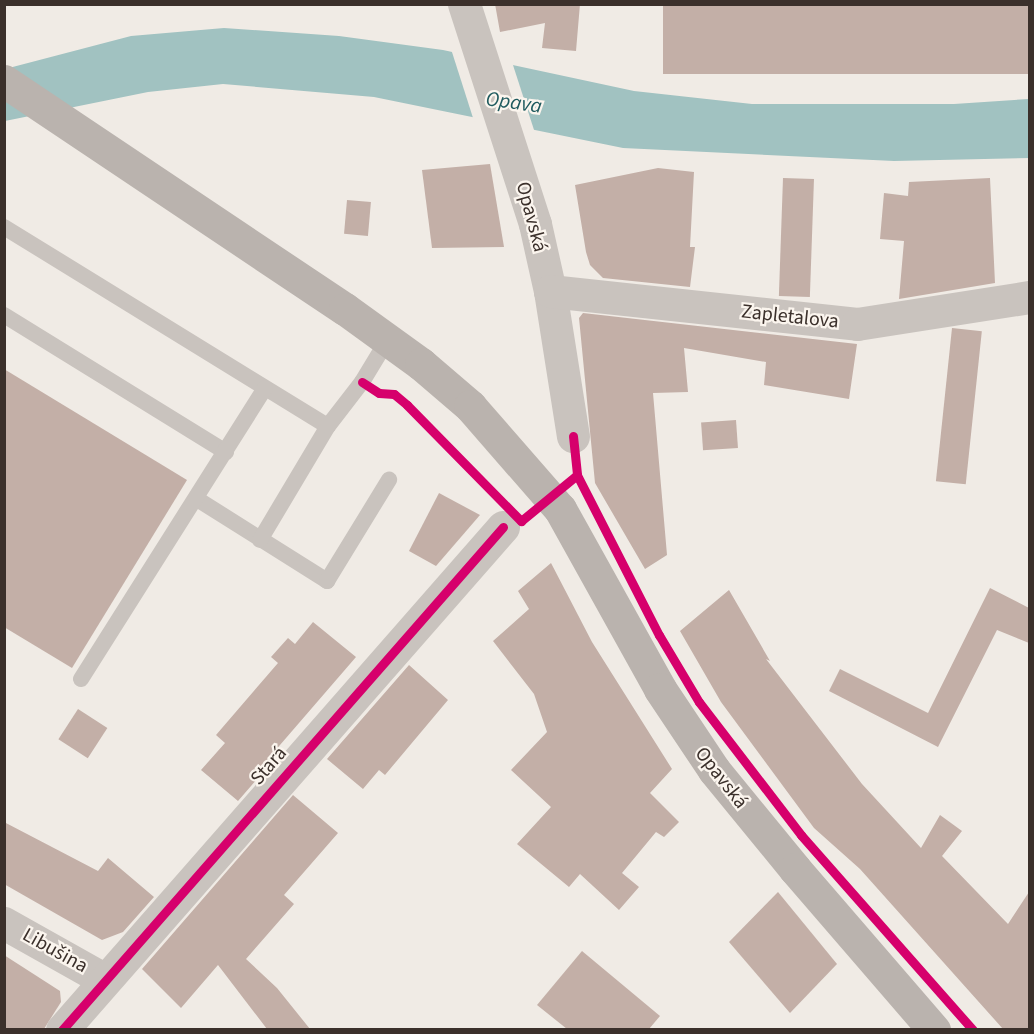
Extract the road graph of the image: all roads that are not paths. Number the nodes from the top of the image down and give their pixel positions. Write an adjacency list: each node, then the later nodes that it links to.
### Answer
1 (465, 4): 4 (street, Opavská)
2 (4, 81): 7 (main road, Opavská)
3 (4, 227): 8 (lane)
4 (550, 291): 5 (street, Zapletalova); 10 (street, Opavská)
5 (1029, 297)
6 (4, 315): 11 (lane)
7 (388, 339): 9 (lane); 20 (main road, Opavská)
8 (266, 388): 9 (lane); 11 (lane)
9 (328, 426): 15 (lane)
10 (573, 436)
11 (226, 452): 13 (lane)
12 (389, 480): 15 (lane)
13 (197, 499): 15 (lane); 16 (lane)
14 (503, 527): 18 (street, Stará)
15 (260, 540)
16 (81, 680)
17 (4, 923): 18 (street, Libušina)
18 (105, 980): 19 (street, Stará)
19 (62, 1029)
20 (934, 1029)

